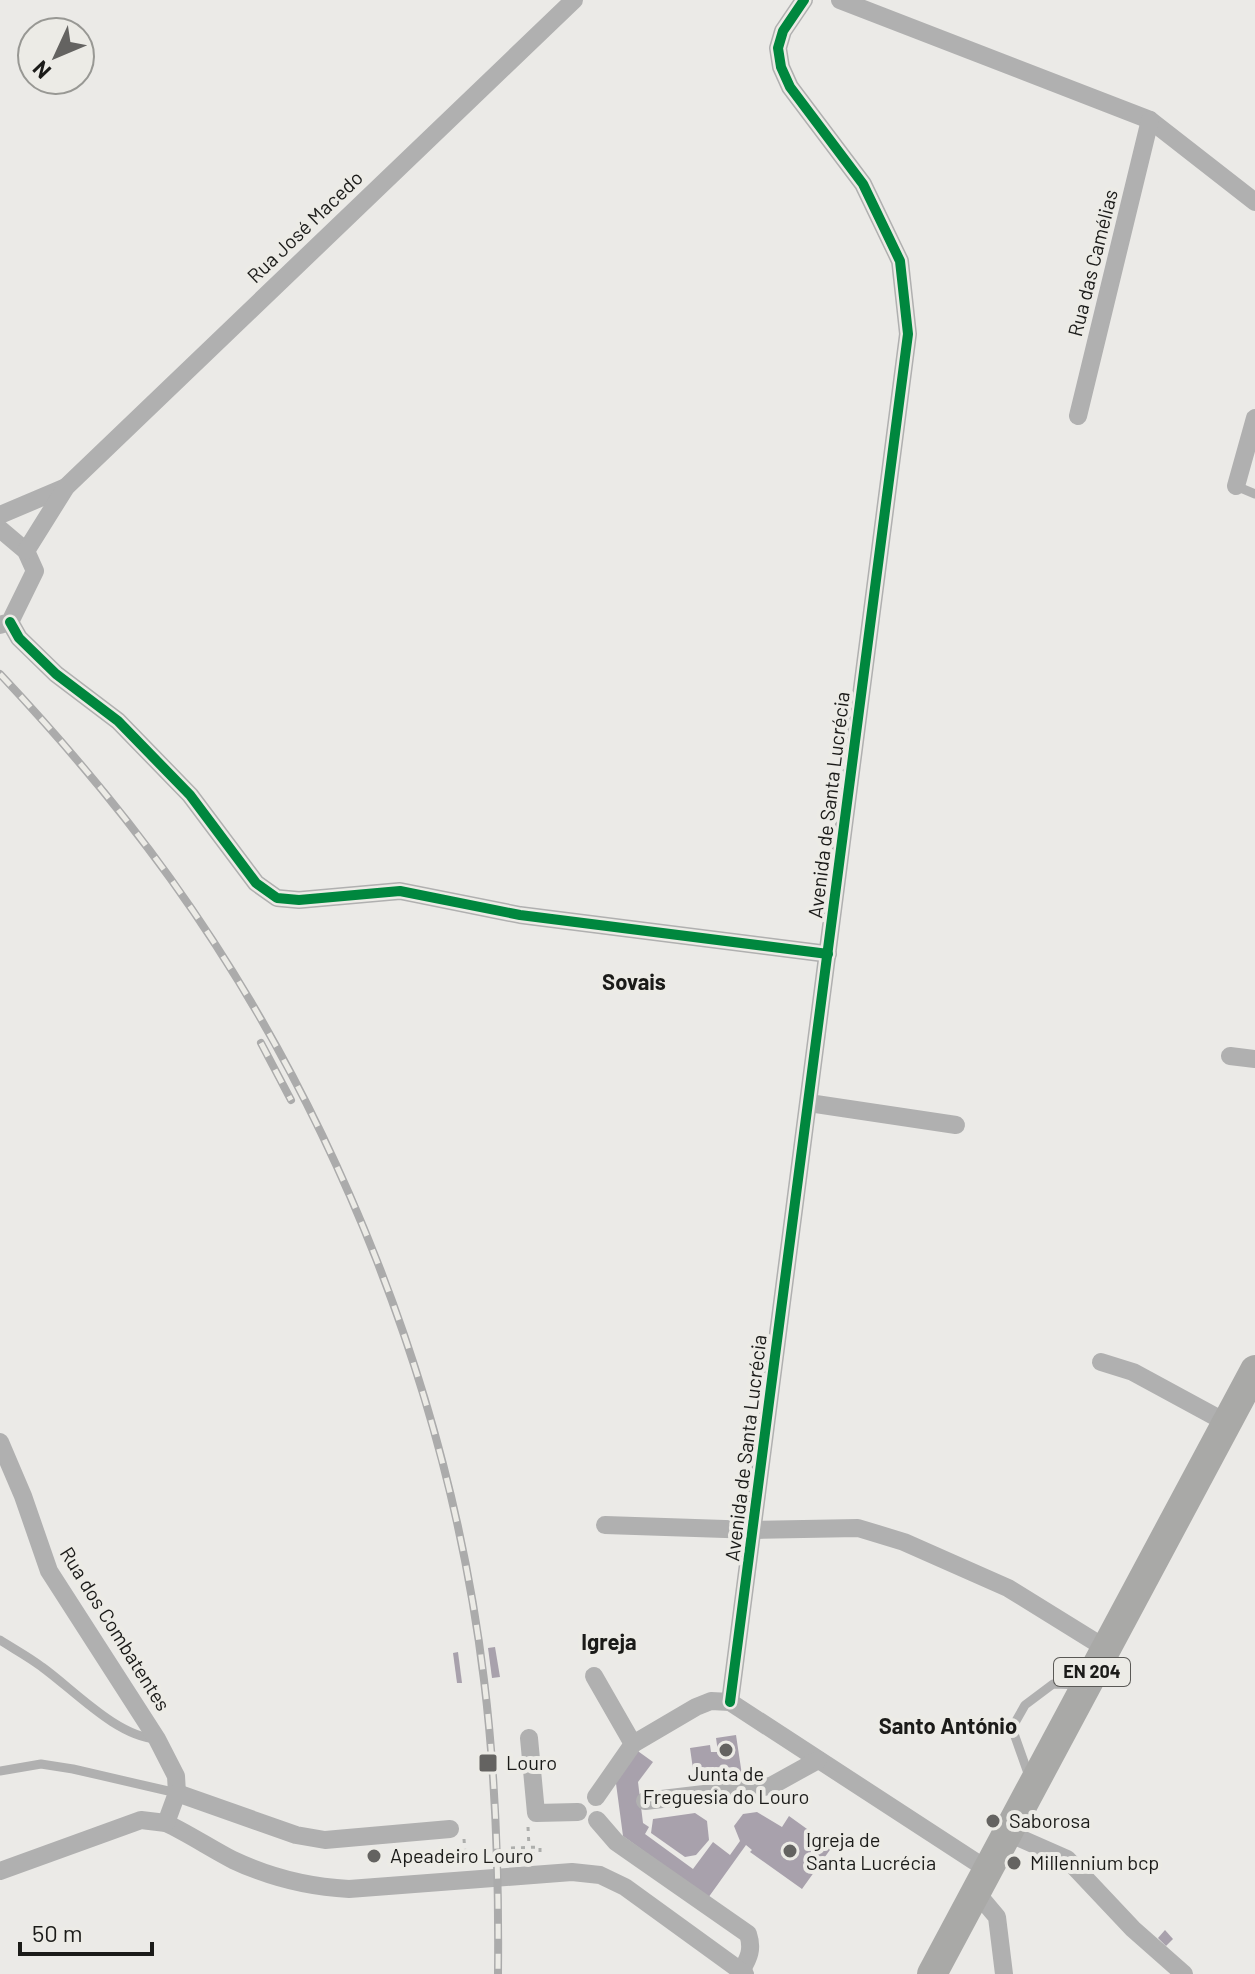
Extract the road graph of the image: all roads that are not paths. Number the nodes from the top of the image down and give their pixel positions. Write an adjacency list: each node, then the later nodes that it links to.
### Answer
1 (574, 0): 9 (street, Rua José Macedo)
2 (804, 0): 15 (street, Avenida de Santa Lucrécia)
3 (840, 0): 4 (street)
4 (1150, 120): 5 (street); 6 (street, Rua das Camélias)
5 (1255, 202)
6 (1078, 416)
7 (1255, 418): 8 (street)
8 (1236, 486): 10 (lane)
9 (66, 487): 11 (street, Rua José Macedo); 13 (street, Rua José Macedo)
10 (1255, 494)
11 (0, 515)
12 (0, 529): 13 (street)
13 (26, 551): 14 (street)
14 (5, 624): 15 (street)
15 (828, 954): 18 (street, Avenida de Santa Lucrécia)
16 (1230, 1056): 17 (street)
17 (1255, 1059)
18 (809, 1103): 19 (street); 25 (street, Avenida de Santa Lucrécia)
19 (956, 1125)
20 (1101, 1362): 22 (street)
21 (1255, 1370): 22 (main road, EN 204)
22 (1227, 1423): 27 (main road, EN 204)
23 (0, 1442): 32 (street, Rua dos Combatentes)
24 (605, 1525): 25 (street)
25 (755, 1530): 27 (street); 30 (street, Avenida de Santa Lucrécia)
26 (0, 1640): 32 (lane)
27 (1105, 1648): 29 (main road, EN 204)
28 (594, 1676): 33 (street)
29 (1085, 1686): 36 (main road, EN 204); 36 (lane)
30 (730, 1702): 33 (street); 34 (street)
31 (529, 1738): 40 (street)
32 (157, 1739): 37 (street, Rua dos Combatentes)
33 (633, 1744): 38 (street)
34 (818, 1760): 39 (street); 46 (street)
35 (0, 1771): 37 (lane)
36 (1032, 1786): 44 (main road, EN 204)
37 (177, 1793): 42 (street); 43 (street)
38 (596, 1797): 40 (street); 41 (street)
39 (645, 1801)
40 (578, 1812): 41 (street)
41 (597, 1820): 47 (street)
42 (166, 1823): 45 (street); 47 (street)
43 (450, 1829)
44 (1008, 1833): 46 (main road, EN 204); 50 (street)
45 (0, 1871)
46 (982, 1881): 48 (main road, EN 204); 49 (street)
47 (743, 1973)
48 (932, 1974)
49 (1004, 1974)
50 (1184, 1974)

